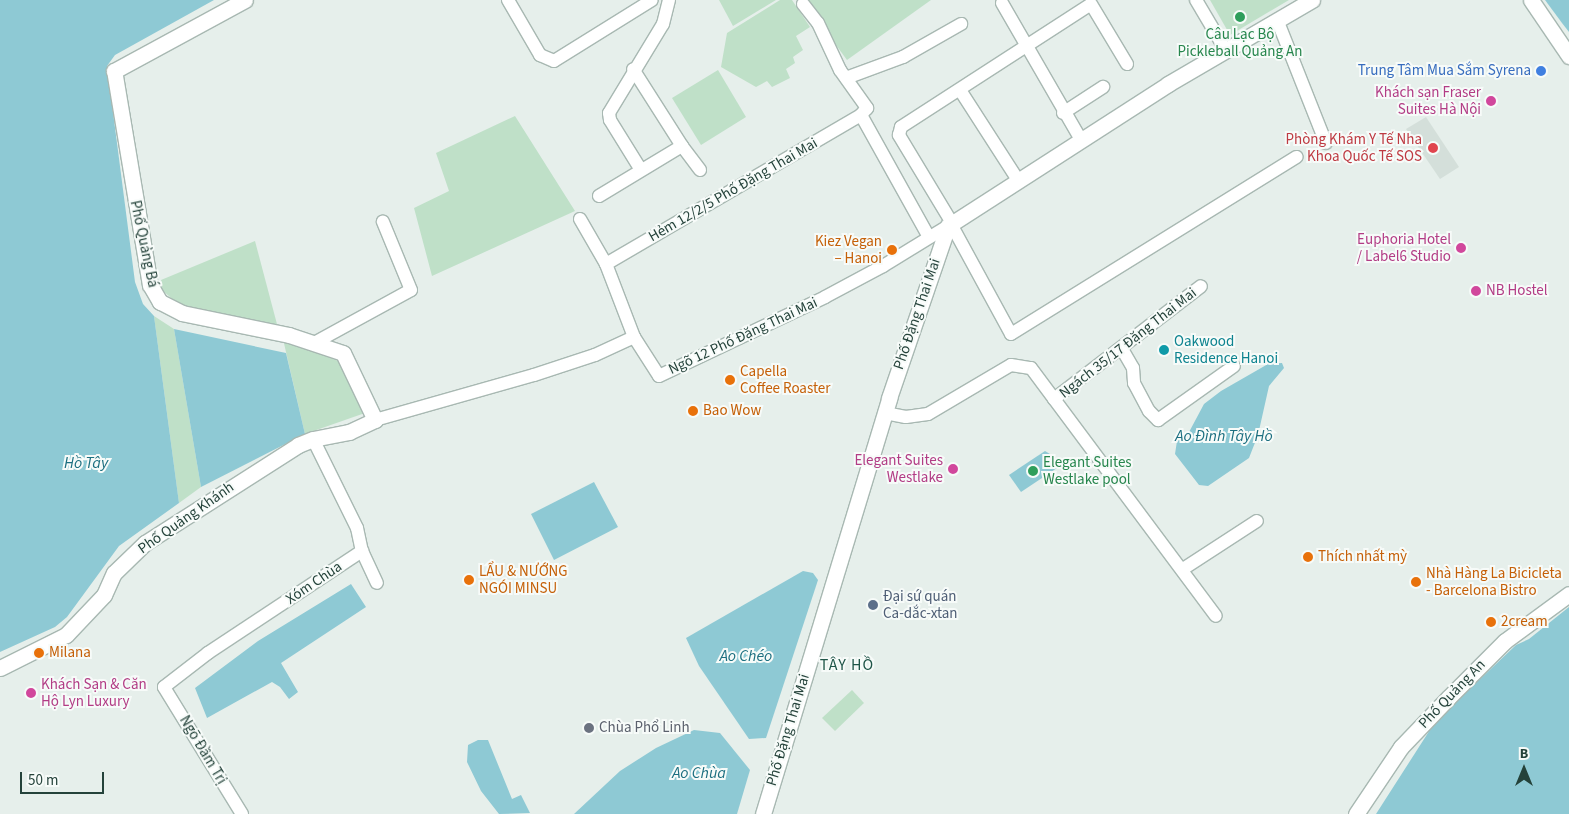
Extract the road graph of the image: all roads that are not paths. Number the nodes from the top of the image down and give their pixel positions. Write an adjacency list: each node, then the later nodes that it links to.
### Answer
1 (245, 0): 37 (street, Phố Quảng Bá)
2 (508, 0): 3 (street)
3 (652, 0)
4 (669, 0): 16 (street)
5 (1196, 0): 13 (street)
6 (1312, 0): 10 (street)
7 (1531, 0): 14 (street)
8 (1002, 3): 12 (street)
9 (803, 4): 17 (street)
10 (1278, 22): 13 (street); 23 (street)
11 (961, 24): 17 (street)
12 (1024, 46): 15 (street); 19 (street); 20 (street)
13 (1225, 49): 22 (street)
14 (1569, 56)
15 (1127, 64)
16 (633, 69): 24 (street); 26 (street)
17 (846, 78): 21 (street)
18 (1103, 87): 20 (street)
19 (960, 90): 28 (street); 32 (street)
20 (1064, 112): 22 (street)
21 (861, 115): 33 (street); 34 (street, Hẻm 12/2/5 Phố Đặng Thai Mai)
22 (1081, 140): 28 (street)
23 (1326, 143)
24 (682, 146): 26 (street); 27 (street)
25 (1297, 157): 32 (street)
26 (641, 170): 29 (street)
27 (700, 170)
28 (1018, 180): 32 (street)
29 (599, 196)
30 (580, 219): 34 (street)
31 (383, 222): 37 (street)
32 (950, 224): 33 (street, Ngõ 12 Phố Đặng Thai Mai); 41 (street, Phố Đặng Thai Mai)
33 (929, 237): 36 (street, Ngõ 12 Phố Đặng Thai Mai)
34 (606, 264): 36 (street)
35 (1201, 286): 38 (street, Ngách 35/17 Đặng Thai Mai)
36 (634, 337): 42 (street)
37 (316, 342): 42 (street, Phố Quảng Bá)
38 (1122, 349): 39 (street); 40 (street, Ngách 35/17 Đặng Thai Mai)
39 (1234, 366)
40 (1054, 400): 41 (street); 46 (street)
41 (885, 413): 53 (street, Phố Đặng Thai Mai)
42 (375, 420): 43 (street, Phố Quảng Khánh)
43 (313, 439): 45 (street); 50 (street, Phố Quảng Khánh)
44 (1257, 521): 46 (street)
45 (362, 551): 47 (street); 51 (street, Xóm Chùa)
46 (1183, 569): 49 (street)
47 (377, 583)
48 (1569, 594): 54 (street, Phố Quảng An)
49 (1216, 616)
50 (0, 668)
51 (164, 687): 52 (street, Ngõ Đầm Trị)
52 (242, 814)
53 (763, 814)
54 (1356, 814)

